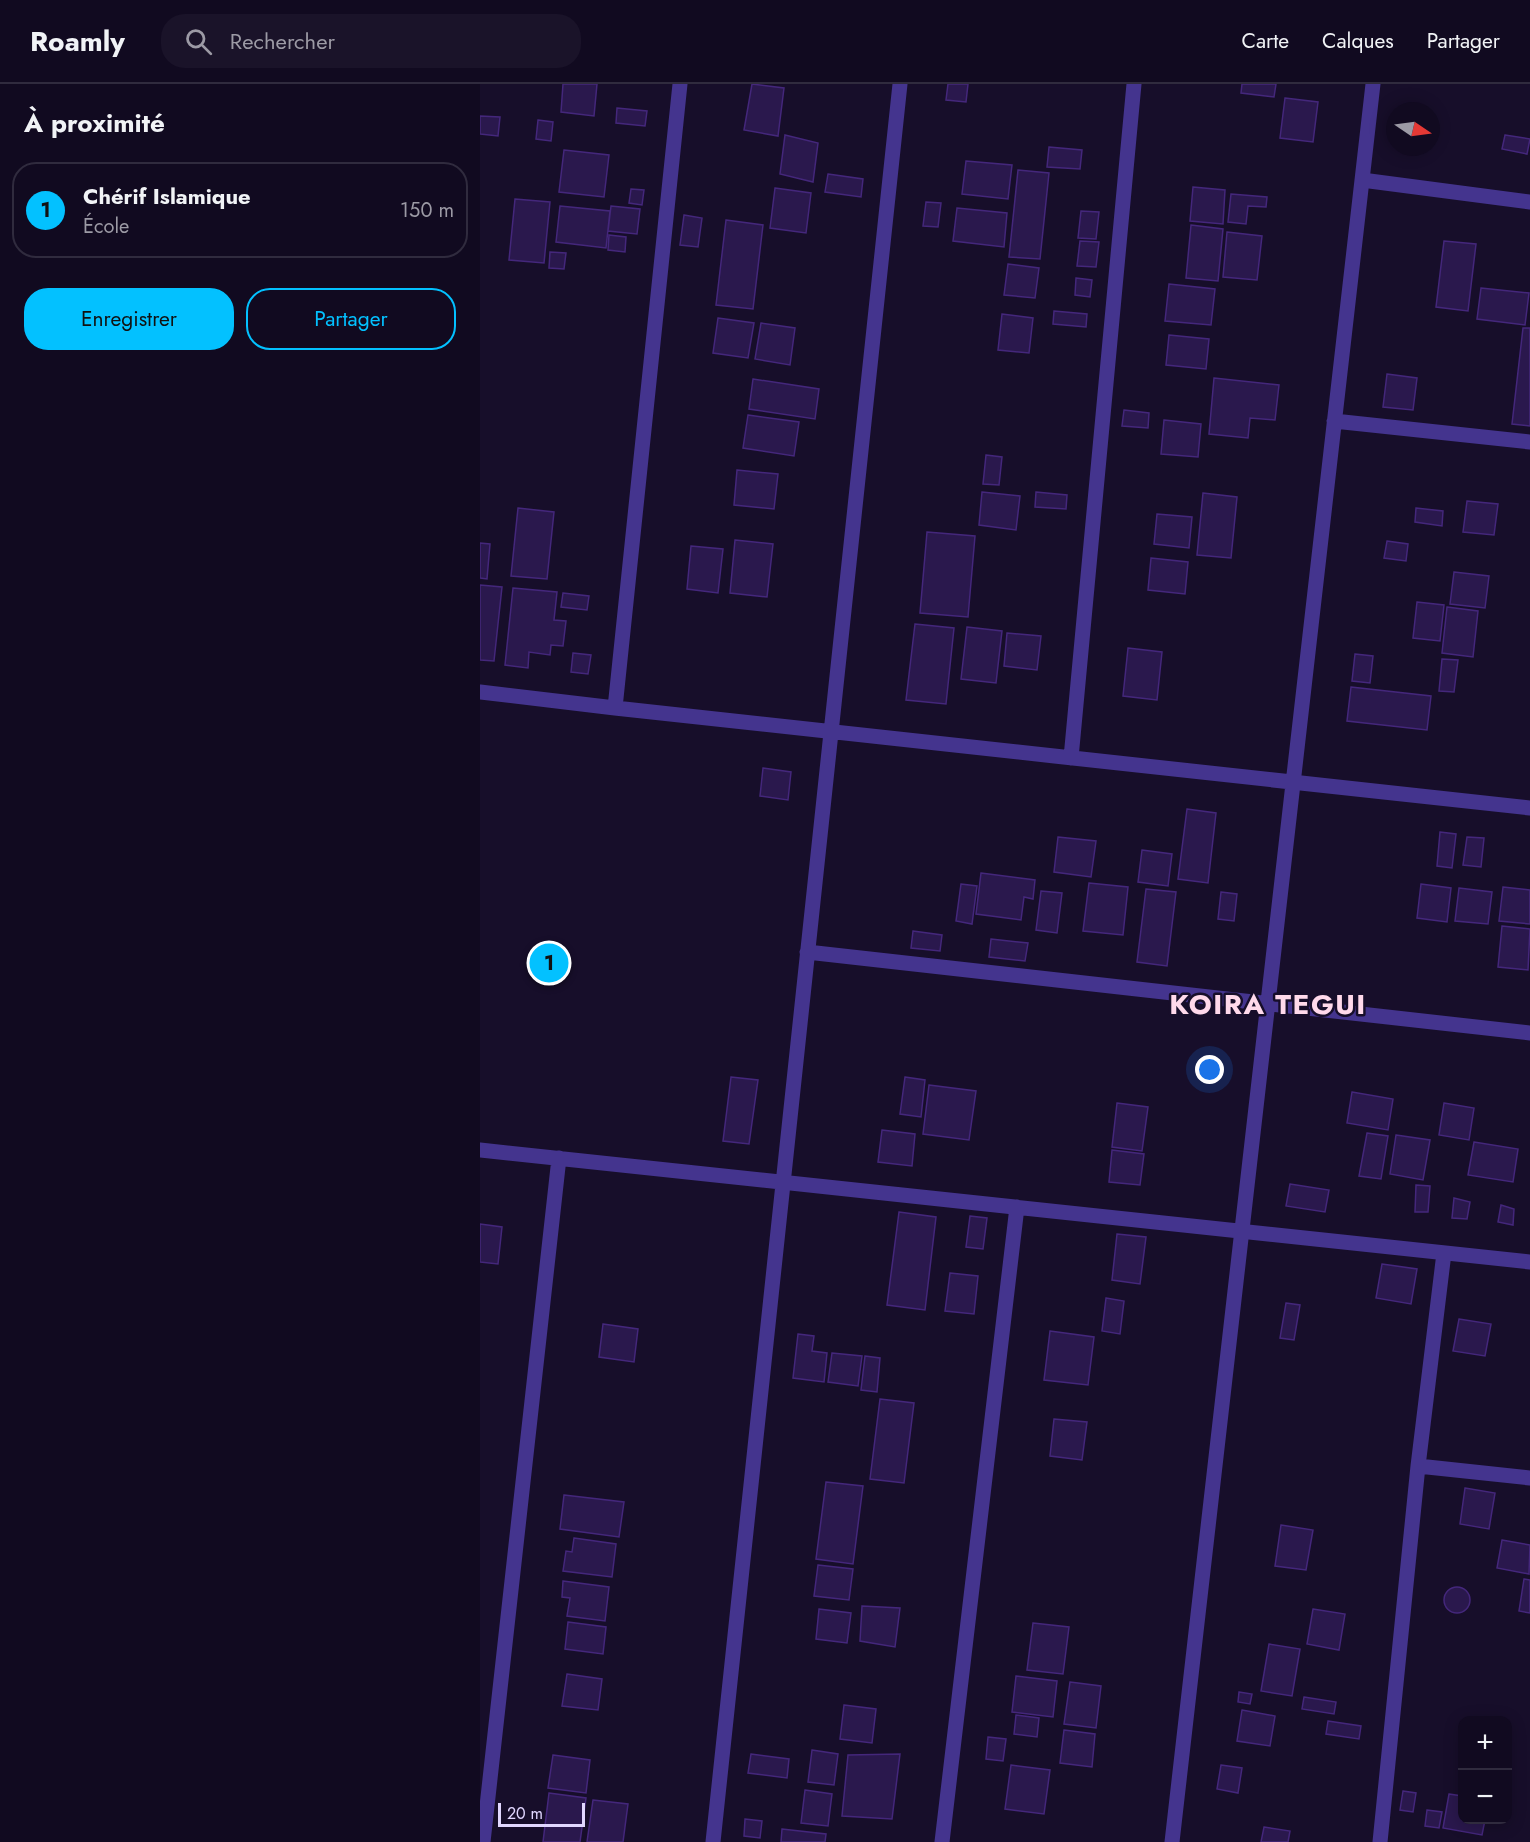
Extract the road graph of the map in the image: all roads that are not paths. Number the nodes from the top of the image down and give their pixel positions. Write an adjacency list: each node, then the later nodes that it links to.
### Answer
1 (680, 84): 10 (street)
2 (900, 84): 11 (street)
3 (1134, 84): 12 (street)
4 (1373, 84): 5 (street)
5 (1362, 180): 6 (street); 7 (street)
6 (1530, 202)
7 (1334, 421): 8 (street); 13 (street)
8 (1530, 441)
9 (480, 692): 10 (street)
10 (615, 708): 11 (street)
11 (830, 732): 12 (street); 15 (street)
12 (1071, 758): 13 (street)
13 (1293, 782): 14 (street); 16 (street)
14 (1530, 808)
15 (807, 952): 16 (street); 20 (street)
16 (1268, 1004): 17 (street); 22 (street)
17 (1530, 1033)
18 (480, 1150): 19 (street)
19 (559, 1158): 20 (street); 27 (street)
20 (784, 1182): 21 (street); 28 (street)
21 (1017, 1207): 22 (street); 29 (street)
22 (1242, 1231): 23 (street); 30 (street)
23 (1444, 1253): 24 (street); 25 (street)
24 (1530, 1262)
25 (1418, 1466): 26 (street); 31 (street)
26 (1530, 1478)
27 (483, 1842)
28 (713, 1842)
29 (942, 1842)
30 (1172, 1842)
31 (1380, 1842)

